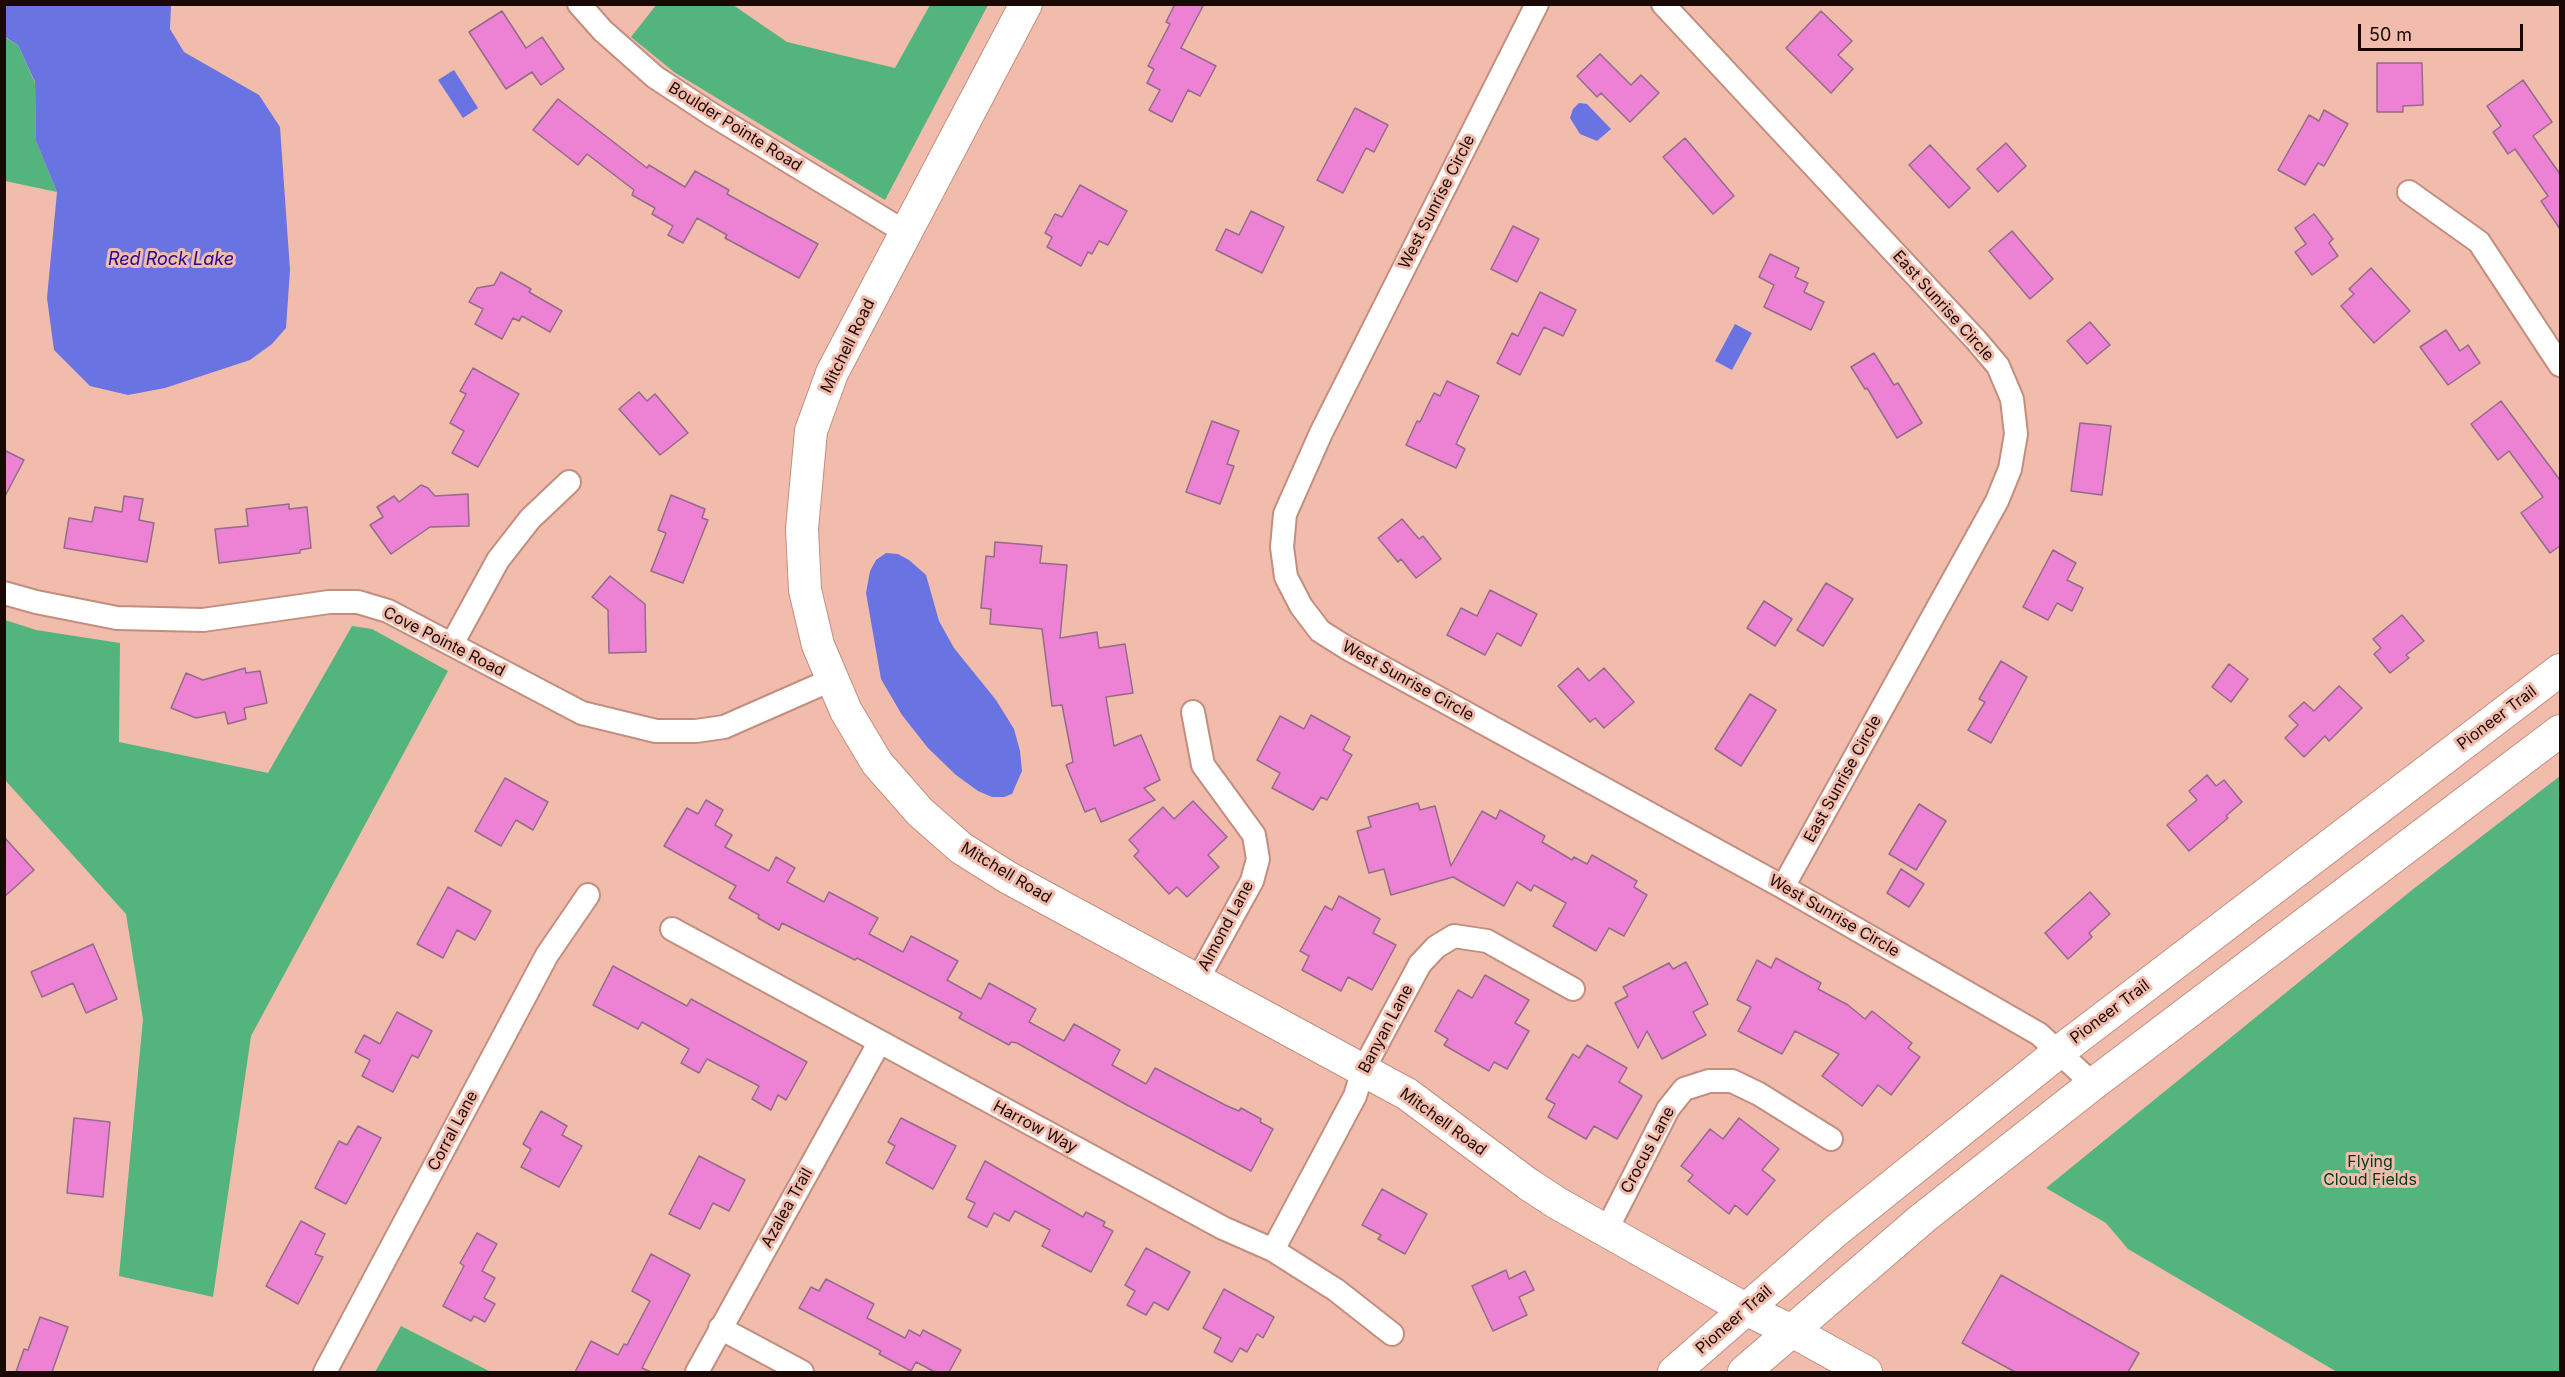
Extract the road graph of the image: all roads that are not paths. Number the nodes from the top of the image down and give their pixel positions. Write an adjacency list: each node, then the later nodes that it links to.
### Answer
1 (579, 4): 6 (street, Boulder Pointe Road)
2 (1026, 4): 6 (main road, Mitchell Road)
3 (1537, 4): 15 (street, West Sunrise Circle)
4 (1663, 4): 15 (street, East Sunrise Circle)
5 (2409, 192): 7 (street)
6 (905, 232): 12 (main road, Mitchell Road)
7 (2560, 364)
8 (569, 482): 10 (street)
9 (4, 592): 10 (street, Cove Pointe Road)
10 (452, 644): 12 (street, Cove Pointe Road)
11 (2560, 670): 21 (main road, Pioneer Trail)
12 (831, 680): 18 (main road, Mitchell Road)
13 (1193, 712): 18 (street, Almond Lane)
14 (2560, 731): 23 (main road)
15 (1783, 887): 21 (street, West Sunrise Circle)
16 (588, 895): 31 (street, Corral Lane)
17 (672, 929): 20 (street, Harrow Way)
18 (1198, 979): 22 (main road, Mitchell Road)
19 (1573, 989): 22 (street, Banyan Lane)
20 (879, 1043): 26 (street, Harrow Way); 28 (street, Azalea Trail)
21 (2060, 1051): 23 (street, West Sunrise Circle); 27 (main road, Pioneer Trail)
22 (1363, 1070): 25 (main road, Mitchell Road); 26 (street, Banyan Lane)
23 (2093, 1084): 29 (main road)
24 (1831, 1139): 25 (street, Crocus Lane)
25 (1606, 1231): 27 (main road, Mitchell Road)
26 (1273, 1250): 30 (street, Harrow Way)
27 (1745, 1309): 29 (main road, Mitchell Road); 34 (main road, Pioneer Trail)
28 (720, 1328): 32 (street, Azalea Trail); 33 (street)
29 (1792, 1331): 35 (main road); 36 (main road, Mitchell Road)
30 (1392, 1334)
31 (325, 1372)
32 (697, 1372)
33 (802, 1372)
34 (1674, 1372)
35 (1744, 1372)
36 (1866, 1372)

